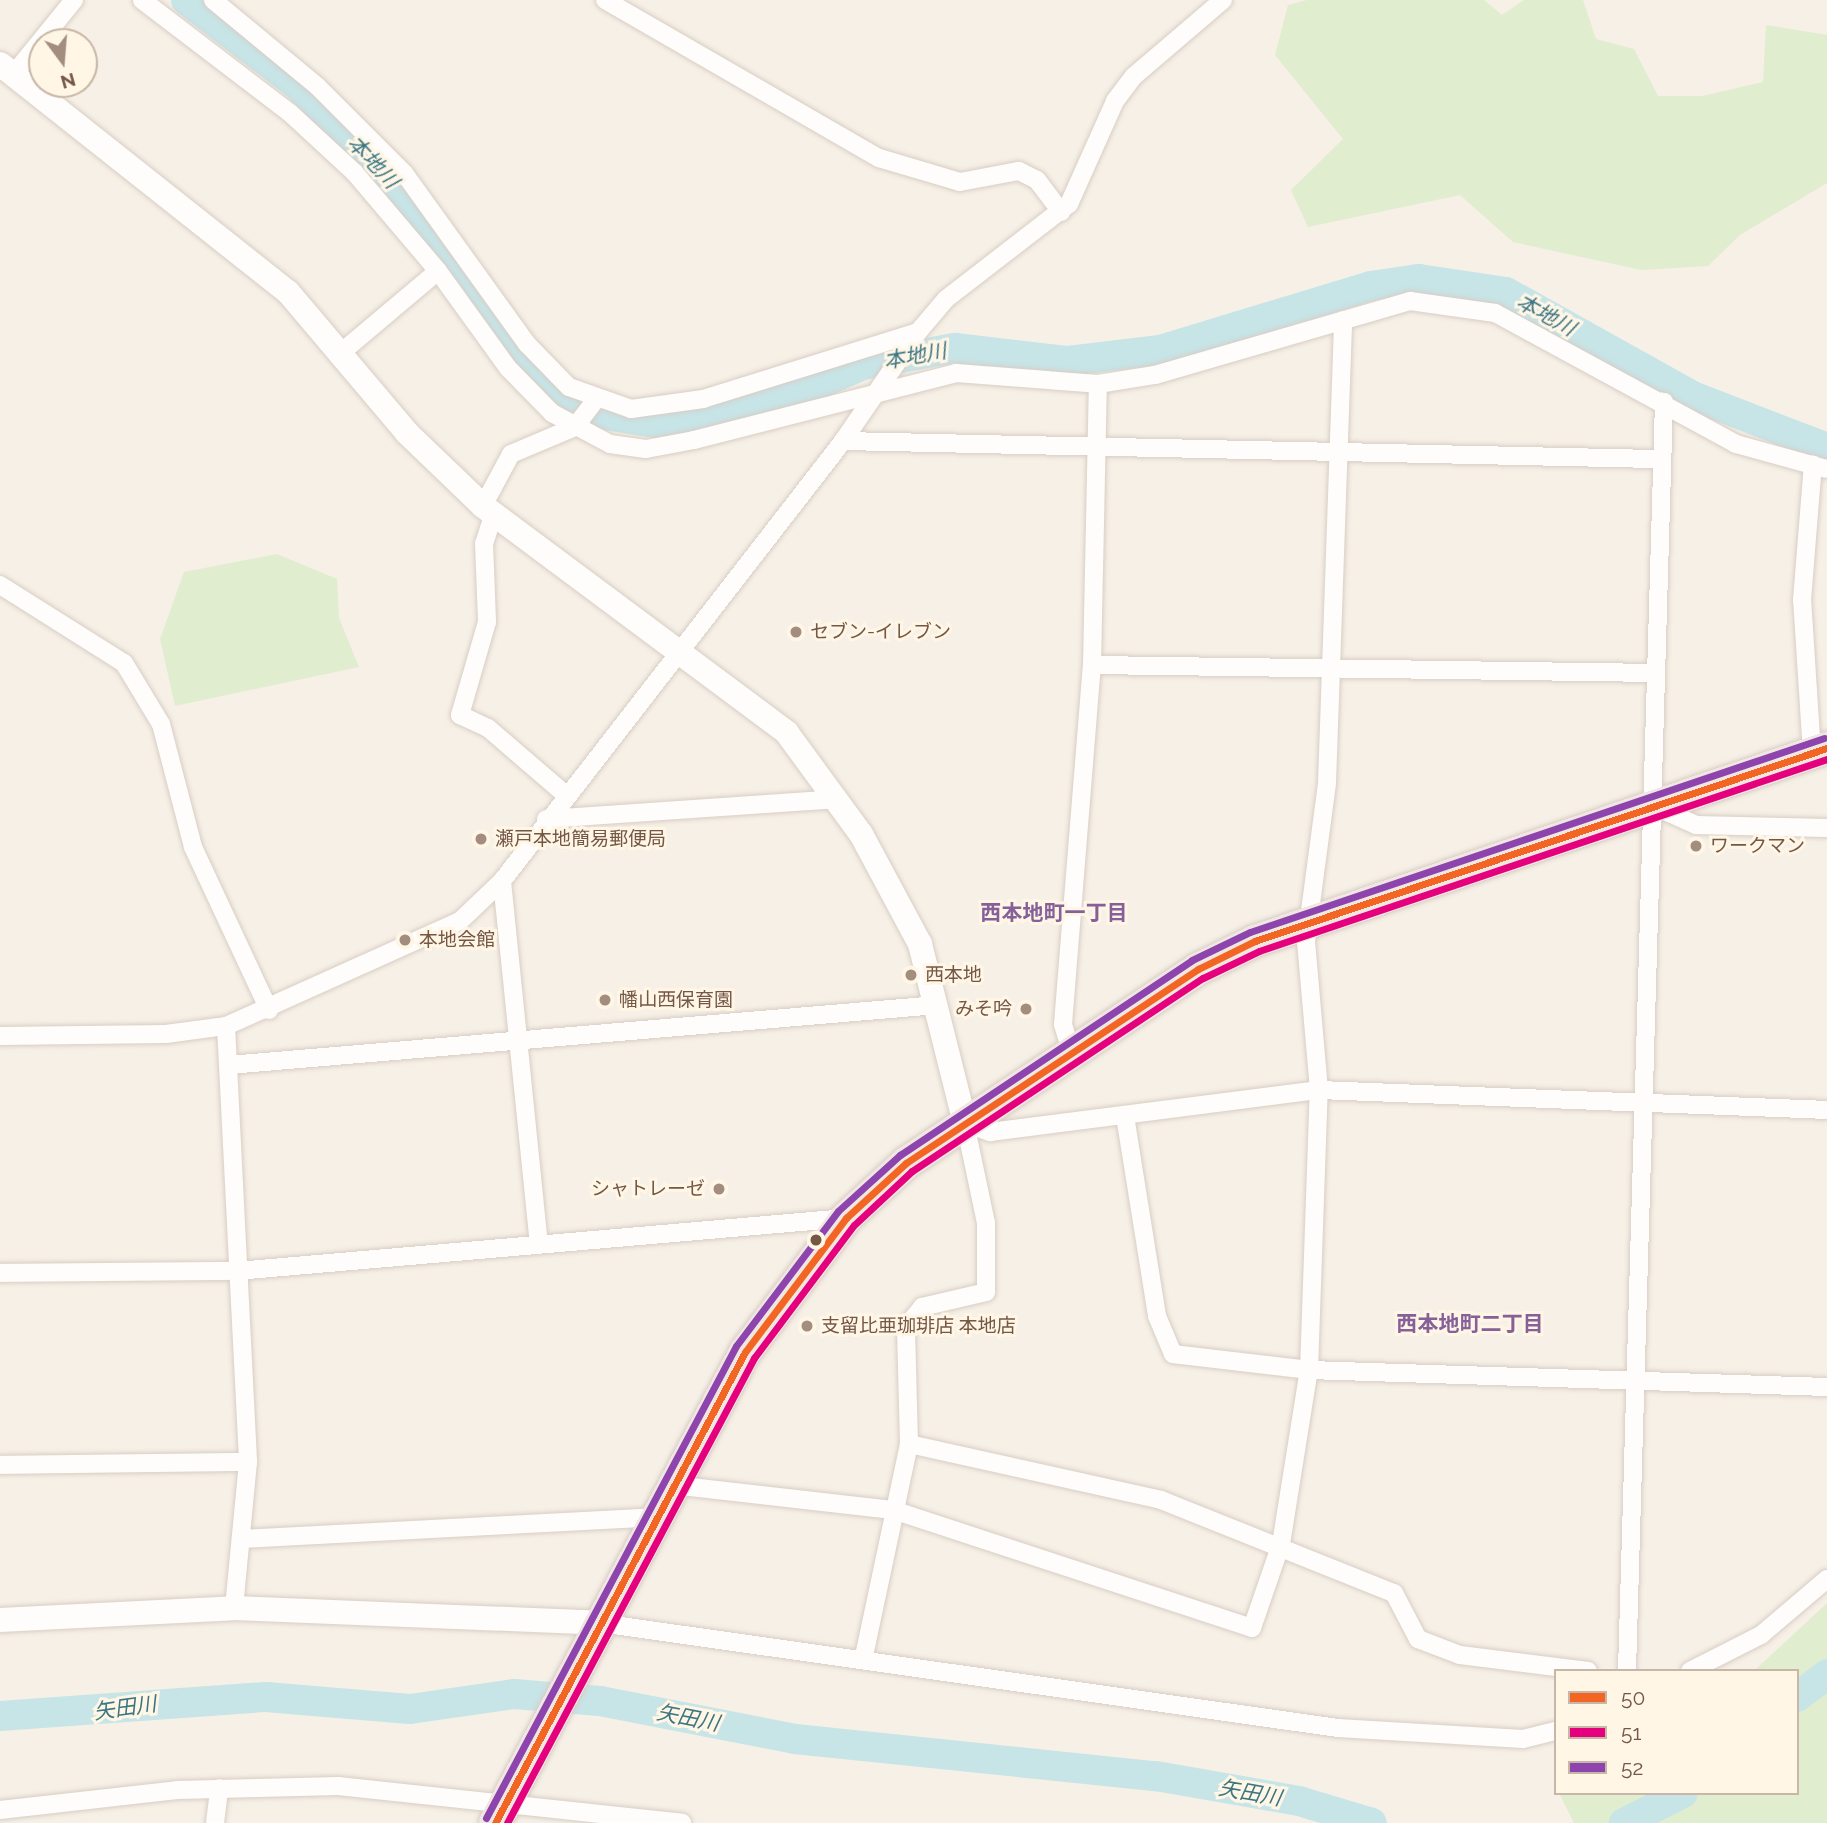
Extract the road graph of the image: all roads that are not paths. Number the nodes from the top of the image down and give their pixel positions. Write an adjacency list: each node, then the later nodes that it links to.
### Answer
1 (74, 0): 6 (street)
2 (142, 0): 8 (street)
3 (213, 0): 14 (street)
4 (605, 0): 7 (street)
5 (1223, 0): 7 (street)
6 (7, 69): 11 (street)
7 (1061, 212): 10 (street)
8 (438, 271): 11 (street); 16 (street)
9 (1343, 320): 12 (street); 15 (street); 19 (street)
10 (918, 332): 13 (street); 14 (street)
11 (343, 351): 22 (street)
12 (1098, 384): 13 (street); 18 (street)
13 (874, 395): 16 (street); 17 (street)
14 (596, 399): 16 (street)
15 (1664, 402): 20 (street); 21 (street)
16 (575, 427): 22 (street)
17 (843, 442): 18 (street); 24 (street)
18 (1093, 444): 19 (street); 25 (street)
19 (1340, 449): 20 (street); 26 (street)
20 (1658, 459): 27 (street)
21 (1820, 466): 28 (street)
22 (488, 510): 24 (street); 29 (street)
23 (0, 584): 37 (street)
24 (682, 649): 29 (street); 30 (street)
25 (1092, 665): 26 (street); 41 (street)
26 (1332, 672): 27 (street); 35 (street)
27 (1656, 673): 31 (street)
28 (1820, 751): 31 (highway)
29 (566, 794): 32 (street)
30 (837, 799): 32 (street); 36 (street)
31 (1656, 807): 33 (street); 35 (highway); 44 (street)
32 (546, 819): 34 (street)
33 (1827, 828)
34 (502, 881): 37 (street); 40 (street)
35 (1308, 924): 41 (highway); 43 (street)
36 (937, 1005): 40 (street); 47 (street)
37 (269, 1010): 38 (street)
38 (226, 1026): 39 (street); 42 (street)
39 (0, 1036)
40 (522, 1042): 42 (street); 49 (street)
41 (1072, 1054): 47 (highway)
42 (229, 1065): 50 (street)
43 (1319, 1090): 44 (street); 46 (street); 52 (street)
44 (1646, 1105): 45 (street); 53 (street)
45 (1827, 1110)
46 (1125, 1116): 47 (street); 52 (street)
47 (965, 1123): 48 (highway); 55 (street)
48 (846, 1218): 49 (street); 58 (highway)
49 (539, 1244): 50 (street)
50 (237, 1271): 51 (street); 56 (street)
51 (0, 1273)
52 (1309, 1370): 53 (street); 62 (street)
53 (1634, 1384): 54 (street); 69 (street)
54 (1827, 1387)
55 (909, 1444): 59 (street); 62 (street)
56 (248, 1462): 57 (street); 61 (street)
57 (0, 1465)
58 (673, 1485): 59 (street); 60 (highway)
59 (893, 1510): 62 (street); 67 (street)
60 (655, 1517): 61 (street); 66 (highway)
61 (242, 1539): 64 (street)
62 (1282, 1544): 68 (street)
63 (1827, 1578): 70 (street)
64 (234, 1608): 65 (street); 66 (street)
65 (0, 1620)
66 (597, 1628): 67 (street); 73 (highway)
67 (864, 1656): 71 (street)
68 (1572, 1669)
69 (1627, 1669)
70 (1693, 1669)
71 (1554, 1732)
72 (219, 1788): 73 (street); 74 (street); 75 (street)
73 (505, 1806): 76 (street)
74 (0, 1810)
75 (215, 1823)
76 (682, 1823)

